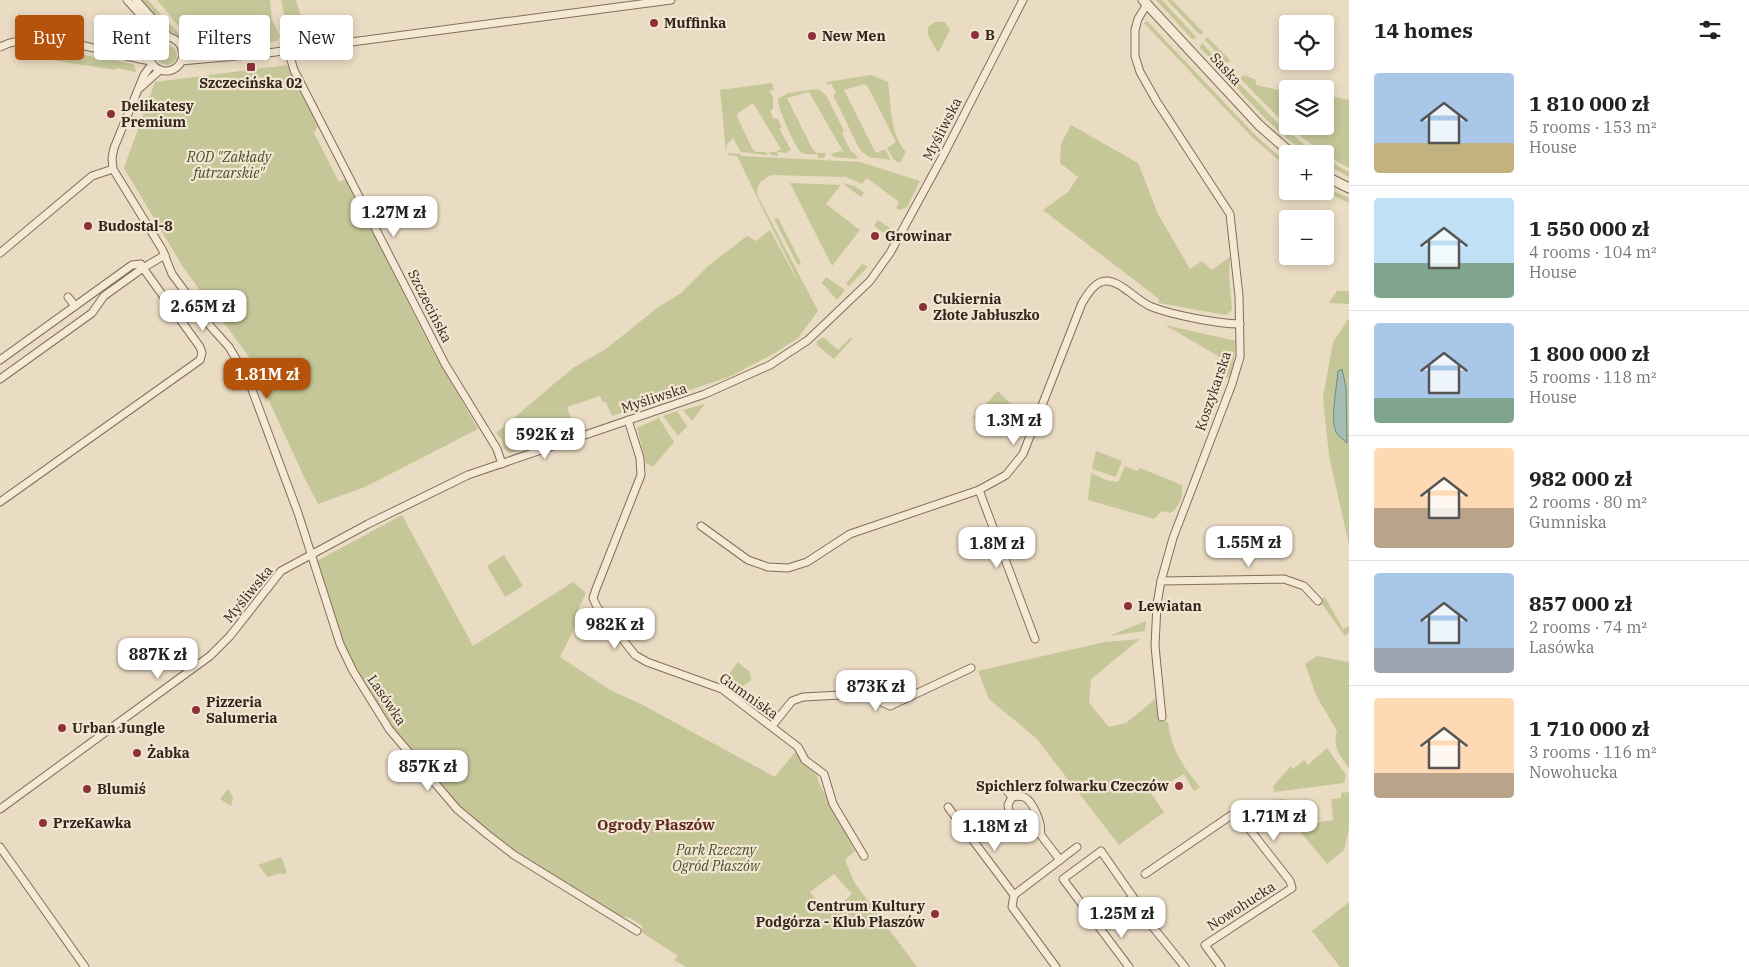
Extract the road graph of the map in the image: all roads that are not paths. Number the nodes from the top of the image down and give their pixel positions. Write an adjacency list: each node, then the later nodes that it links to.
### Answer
1 (127, 0): 6 (street)
2 (136, 0): 7 (street)
3 (670, 0): 9 (street)
4 (1023, 0): 34 (street, Myśliwska)
5 (1145, 2): 20 (street, Saska); 31 (street, Koszykarska)
6 (140, 15)
7 (149, 15)
8 (169, 37): 10 (street)
9 (353, 41)
10 (179, 44)
11 (0, 47): 12 (street)
12 (94, 49)
13 (144, 60): 17 (street)
14 (190, 60): 16 (street)
15 (291, 60): 35 (street, Szczecińska)
16 (181, 61): 18 (street)
17 (151, 62): 18 (street); 19 (street)
18 (160, 70): 19 (street)
19 (138, 90): 21 (street)
20 (1282, 145)
21 (113, 169): 24 (street); 27 (street, Lasówka)
22 (1334, 180): 23 (street)
23 (1349, 188)
24 (70, 194): 25 (street); 26 (street)
25 (68, 203)
26 (0, 253)
27 (165, 255): 28 (street); 39 (street, Lasówka)
28 (143, 268): 30 (street); 33 (street); 37 (street)
29 (68, 297): 30 (street)
30 (74, 306): 32 (street)
31 (1240, 324): 36 (street); 40 (street, Koszykarska)
32 (0, 360)
33 (0, 379)
34 (628, 420): 35 (street, Myśliwska); 45 (street, Gumniska)
35 (502, 464): 39 (street, Myśliwska)
36 (980, 490): 38 (street); 42 (street)
37 (0, 502)
38 (701, 526)
39 (312, 554): 49 (street, Myśliwska); 59 (street, Lasówka)
40 (1161, 581): 41 (street); 44 (street, Koszykarska)
41 (1318, 601)
42 (1035, 639)
43 (972, 668): 45 (street)
44 (1162, 717)
45 (772, 726): 53 (street, Gumniska)
46 (1003, 786): 47 (street)
47 (1012, 797): 50 (street); 50 (street)
48 (948, 807): 56 (street)
49 (0, 809)
50 (1040, 834): 54 (street)
51 (0, 847): 60 (street)
52 (1077, 847): 54 (street)
53 (864, 856)
54 (1060, 860): 56 (street)
55 (1144, 874): 64 (street, Nowohucka)
56 (1014, 895): 61 (street)
57 (1134, 897): 58 (street); 58 (street); 63 (street)
58 (1097, 924): 62 (street)
59 (637, 931)
60 (85, 967)
61 (1056, 967)
62 (1128, 967)
63 (1185, 967)
64 (1221, 967)

